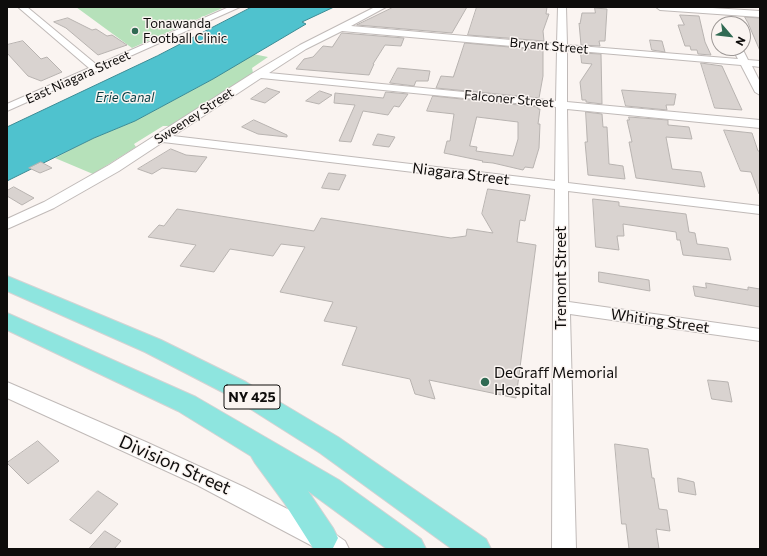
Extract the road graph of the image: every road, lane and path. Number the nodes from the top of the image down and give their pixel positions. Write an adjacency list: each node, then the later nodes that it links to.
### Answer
1 (22, 7): 13 (street)
2 (236, 7): 13 (street, East Niagara Street)
3 (382, 7): 8 (street, Sweeney Street)
4 (562, 7): 9 (street, Tremont Street)
5 (660, 7): 6 (street)
6 (720, 12): 7 (street)
7 (760, 14)
8 (339, 28): 9 (street, Bryant Street); 14 (street, Sweeney Street)
9 (562, 47): 11 (street, Bryant Street); 16 (street, Tremont Street)
10 (741, 56): 11 (street)
11 (744, 62): 12 (street, Bryant Street); 15 (street)
12 (760, 64)
13 (96, 69): 17 (street, East Niagara Street)
14 (257, 75): 16 (street, Falconer Street); 19 (street, Sweeney Street)
15 (760, 92)
16 (560, 104): 18 (street, Falconer Street); 20 (street, Tremont Street)
17 (7, 108)
18 (760, 124)
19 (162, 138): 20 (street, Niagara Street); 22 (street, Sweeney Street)
20 (562, 186): 21 (street, Niagara Street); 24 (street, Tremont Street)
21 (760, 210)
22 (7, 225)
23 (7, 283): 31 (main road, NY 425)
24 (561, 307): 26 (street, Whiting Street); 32 (street, Tremont Street)
25 (7, 321): 28 (main road, NY 425)
26 (760, 335)
27 (7, 390): 29 (street, Division Street)
28 (254, 443): 29 (main road); 30 (main road, NY 425)
29 (326, 545)
30 (410, 549)
31 (476, 549)
32 (564, 549)

